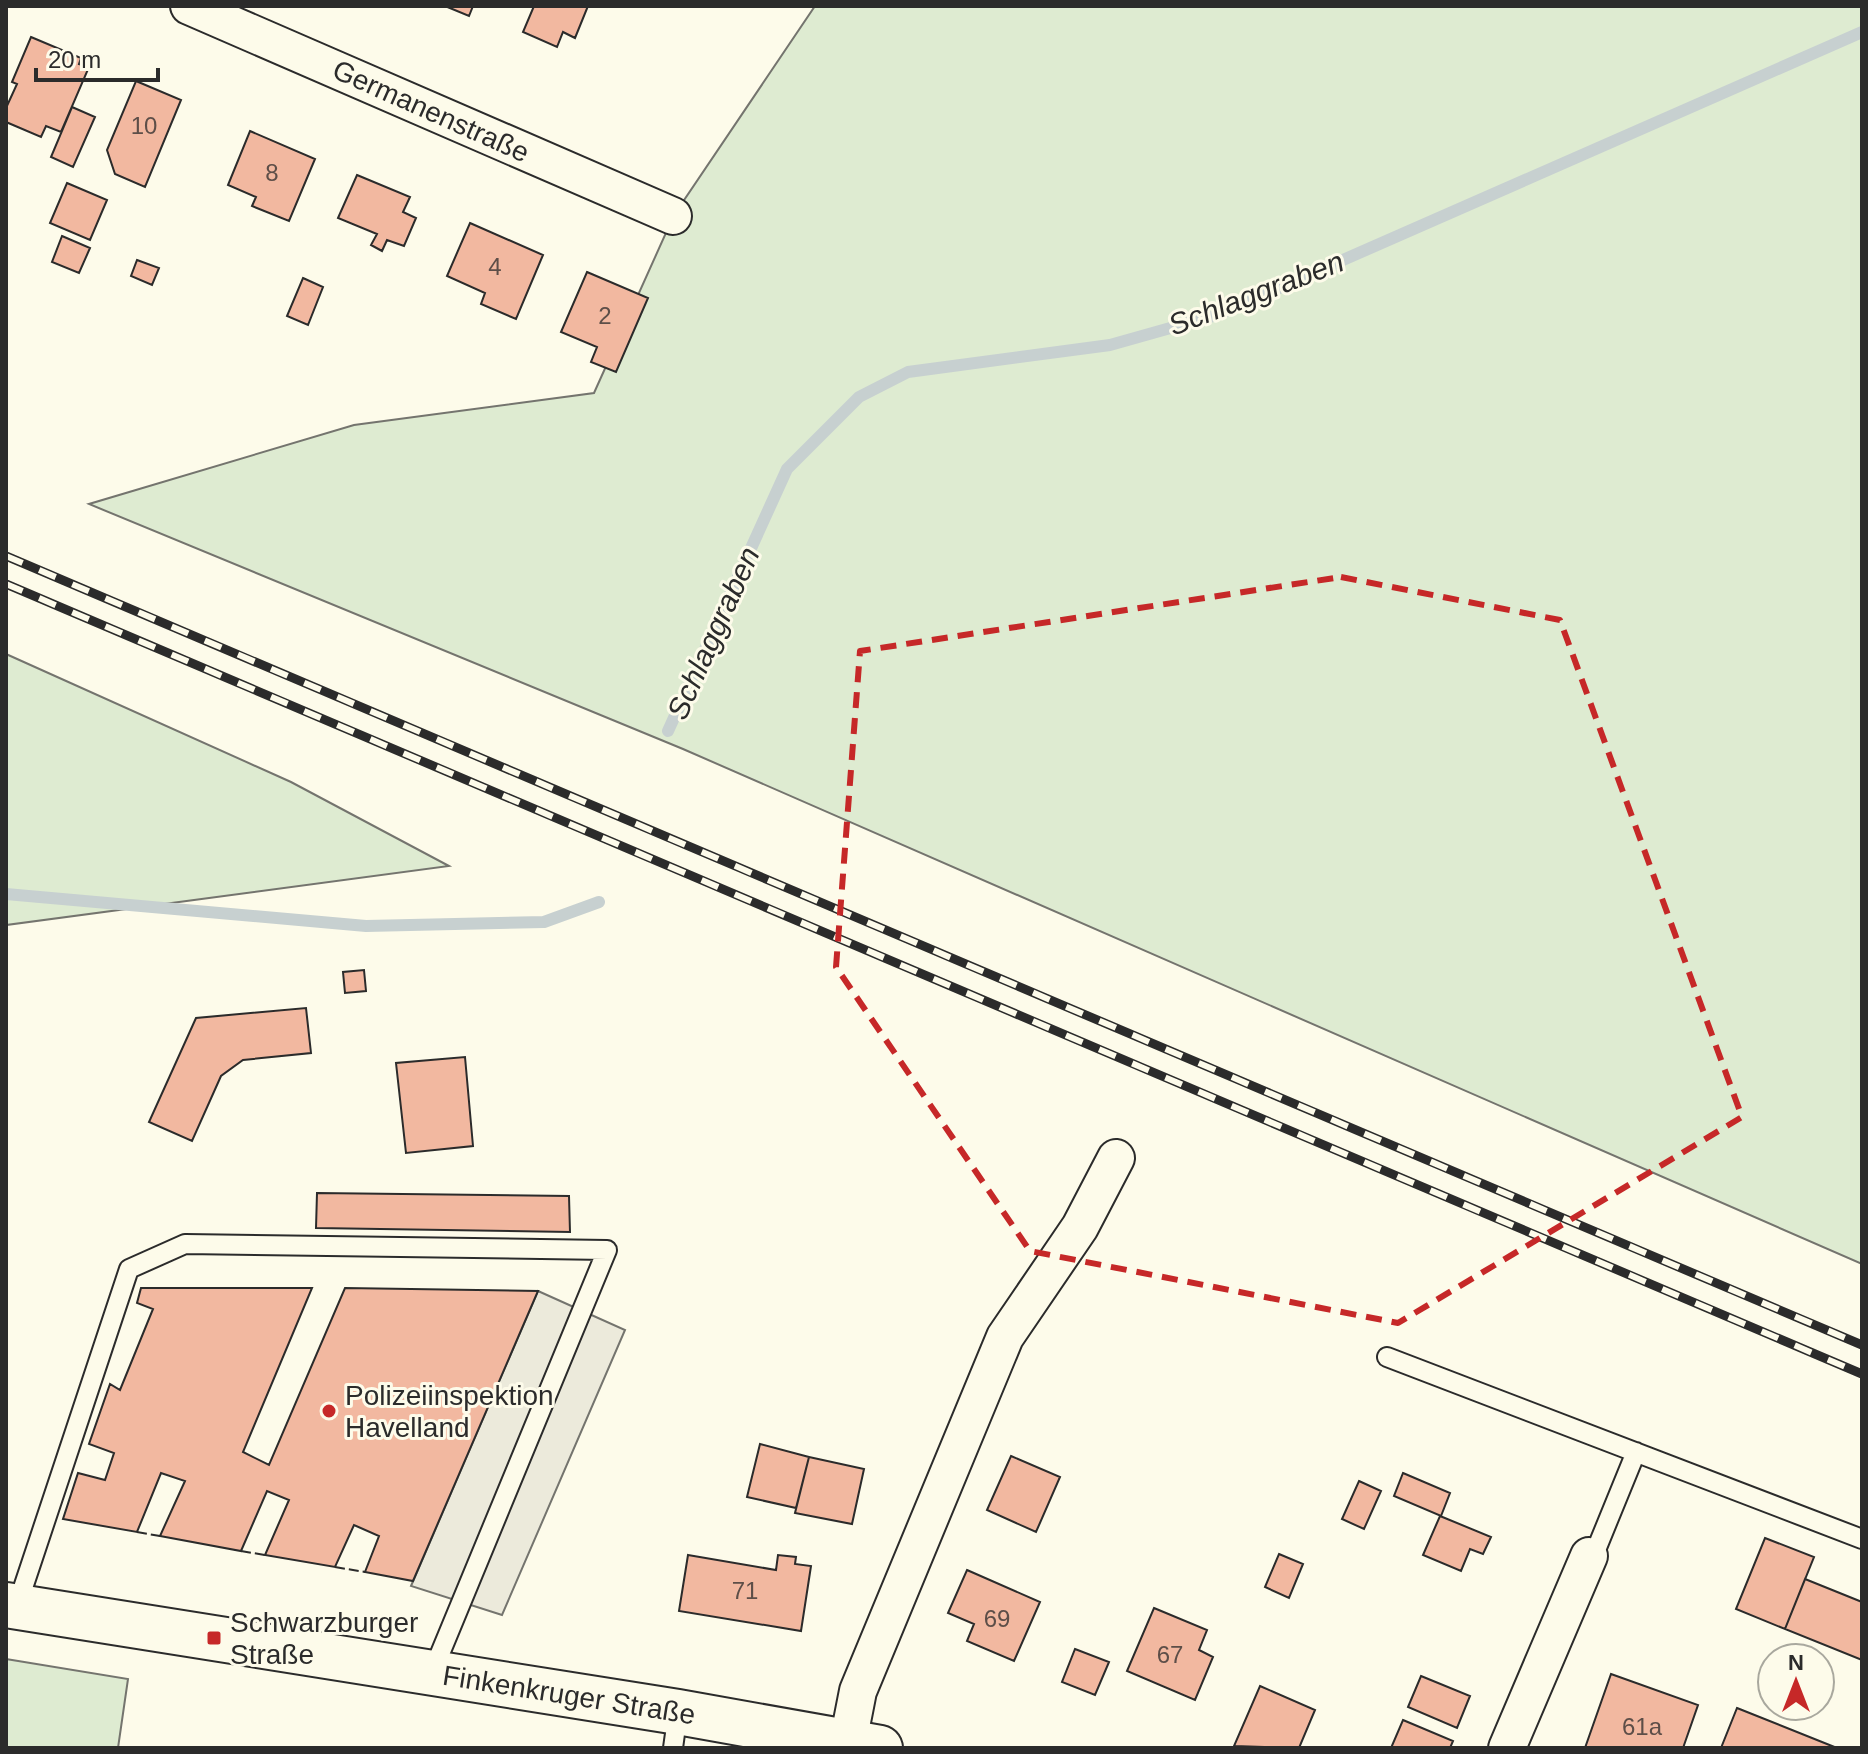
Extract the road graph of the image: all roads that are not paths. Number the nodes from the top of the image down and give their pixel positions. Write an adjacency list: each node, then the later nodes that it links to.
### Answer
1 (189, 6): 2 (street, Germanenstraße)
2 (673, 216)
3 (1116, 1158): 11 (street, Finkenkruger Straße)
4 (1387, 1357): 5 (lane)
5 (1636, 1452): 6 (lane); 7 (lane)
6 (1862, 1539)
7 (1589, 1556): 12 (street)
8 (11, 1606): 9 (street, Finkenkruger Straße); 9 (lane)
9 (432, 1673): 10 (street, Finkenkruger Straße)
10 (676, 1730): 11 (street, Finkenkruger Straße)
11 (864, 1745)
12 (1507, 1748)

